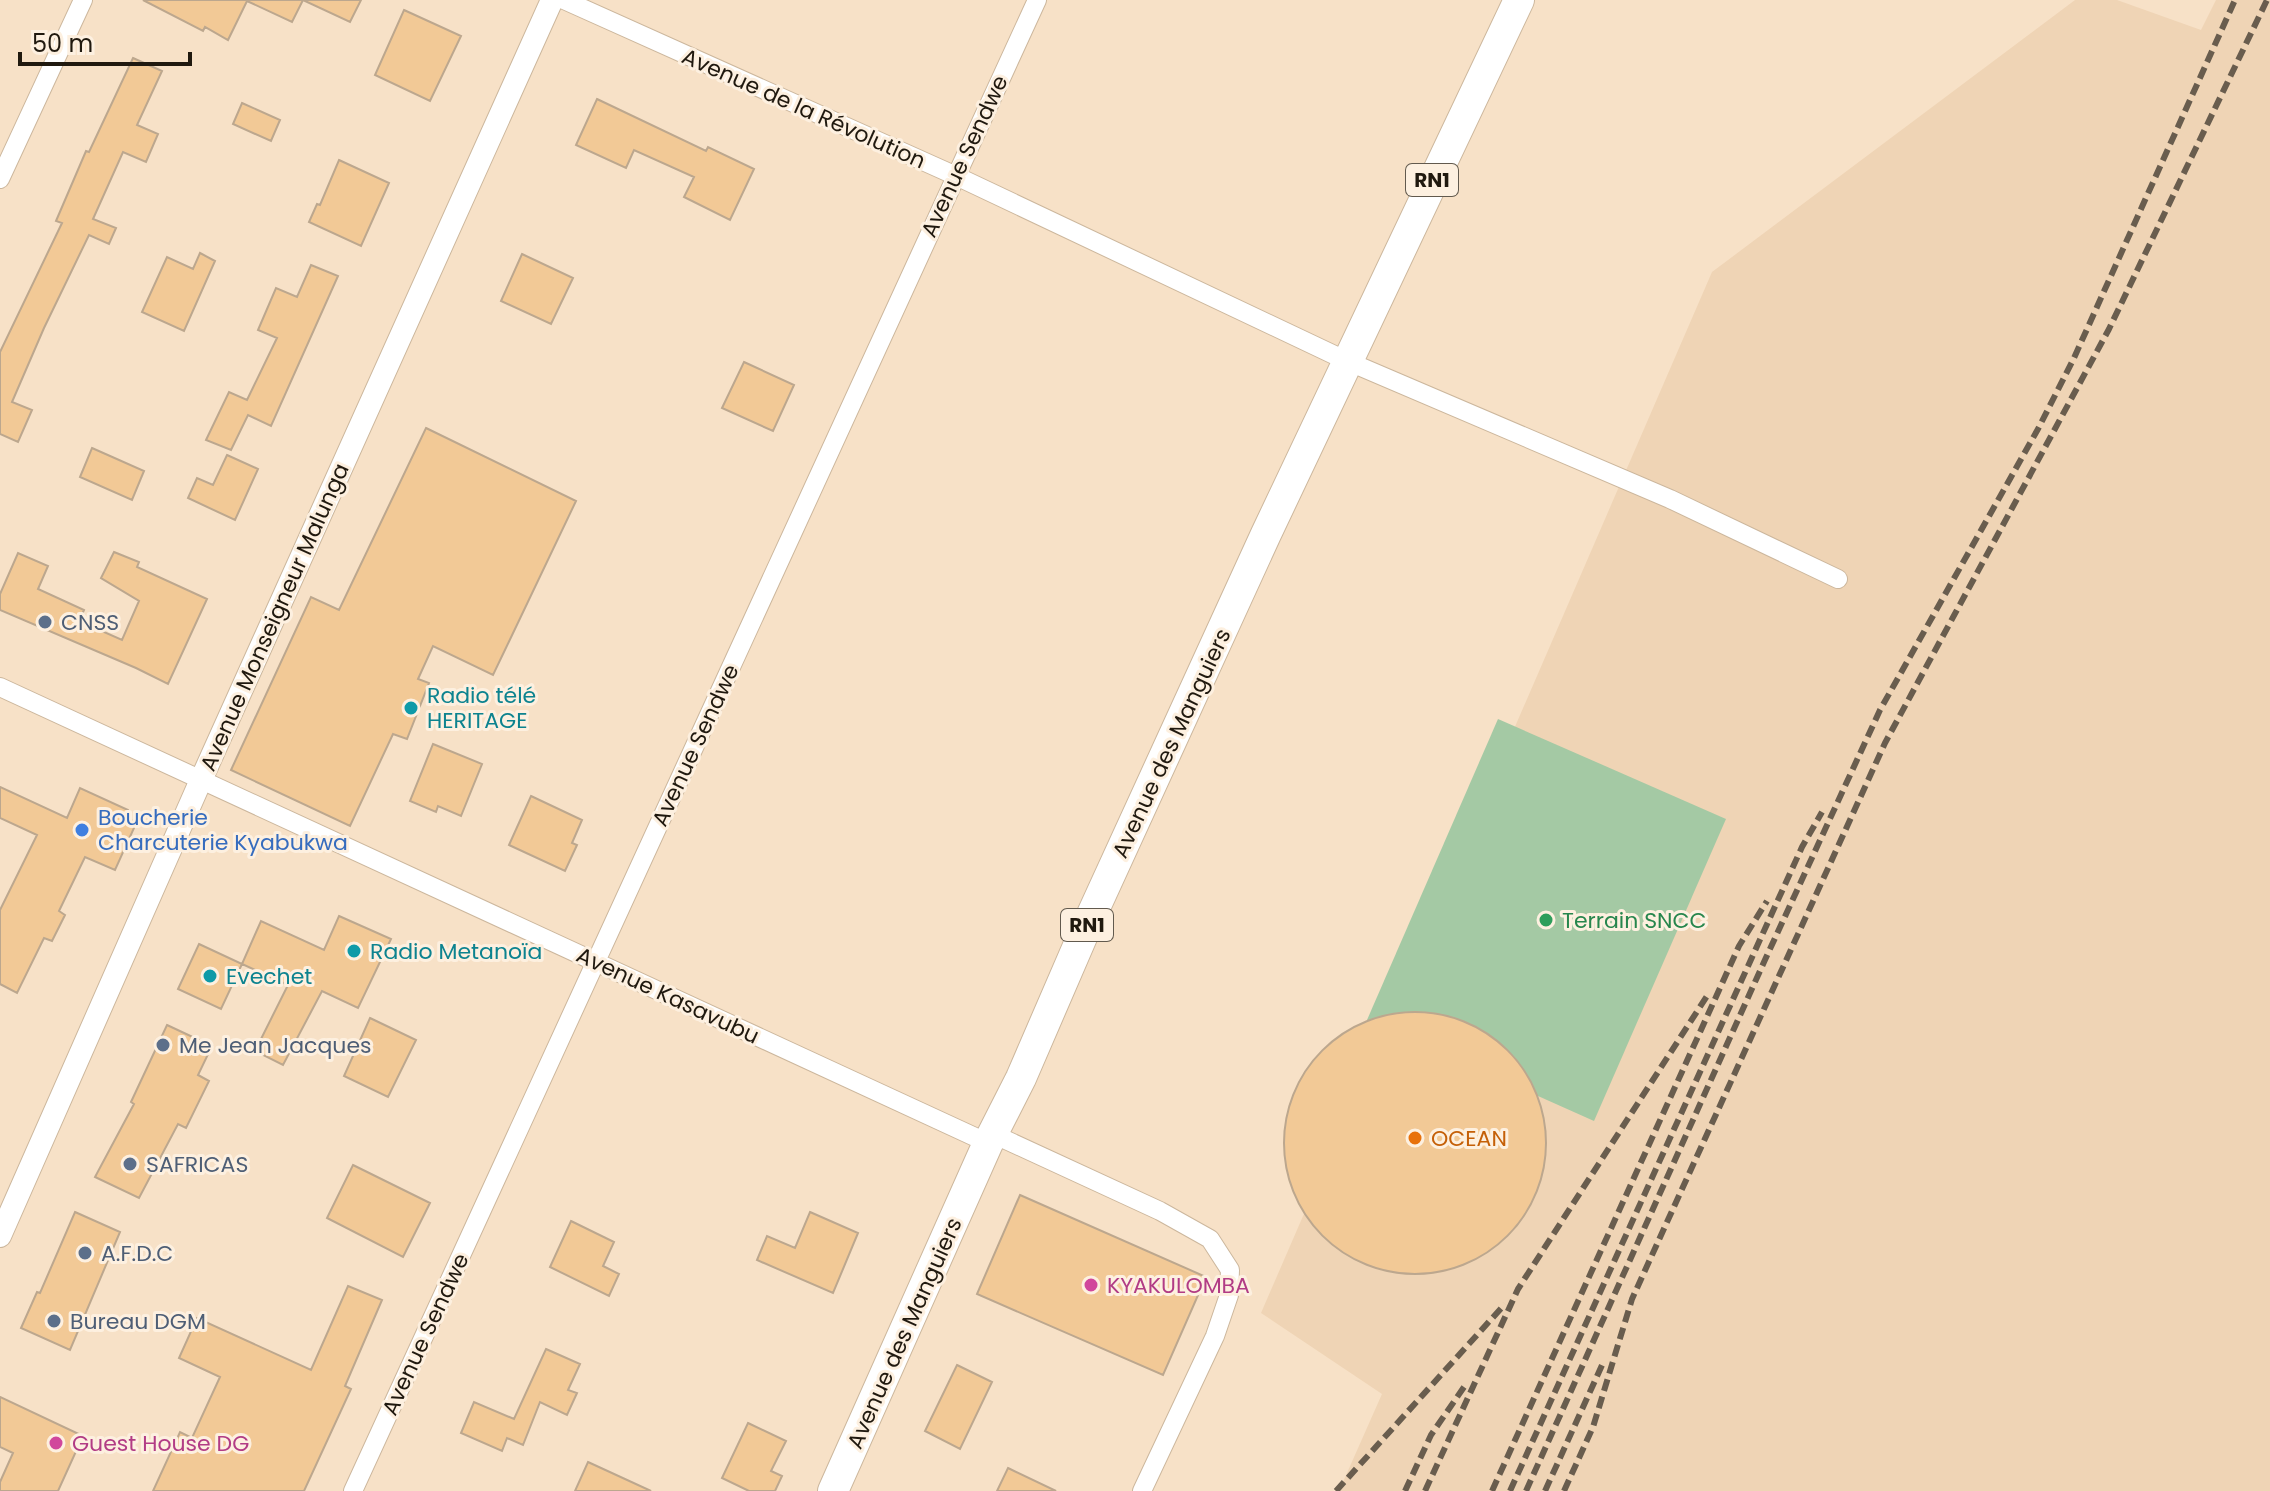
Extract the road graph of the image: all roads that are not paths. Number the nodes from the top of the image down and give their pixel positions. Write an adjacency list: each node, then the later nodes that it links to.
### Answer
1 (83, 0): 7 (street)
2 (552, 0): 11 (street, Avenue Monseigneur Malunga)
3 (564, 0): 6 (street, Avenue de la Révolution)
4 (1037, 0): 6 (street, Avenue Sendwe)
5 (1519, 0): 8 (highway, Avenue des Manguiers / RN1)
6 (954, 175): 8 (street, Avenue de la Révolution); 12 (street, Avenue Sendwe)
7 (0, 179)
8 (1347, 361): 9 (street, Avenue de la Révolution); 13 (highway, Avenue des Manguiers / RN1)
9 (1838, 579)
10 (0, 687): 11 (street, Avenue Kasavubu)
11 (201, 780): 12 (street, Avenue Kasavubu); 14 (street, Avenue Monseigneur Malunga)
12 (595, 962): 13 (street, Avenue Kasavubu); 15 (street, Avenue Sendwe)
13 (991, 1138): 16 (highway, Avenue des Manguiers / RN1); 17 (street, Avenue Kasavubu)
14 (0, 1236)
15 (353, 1491)
16 (833, 1491)
17 (1142, 1491)

